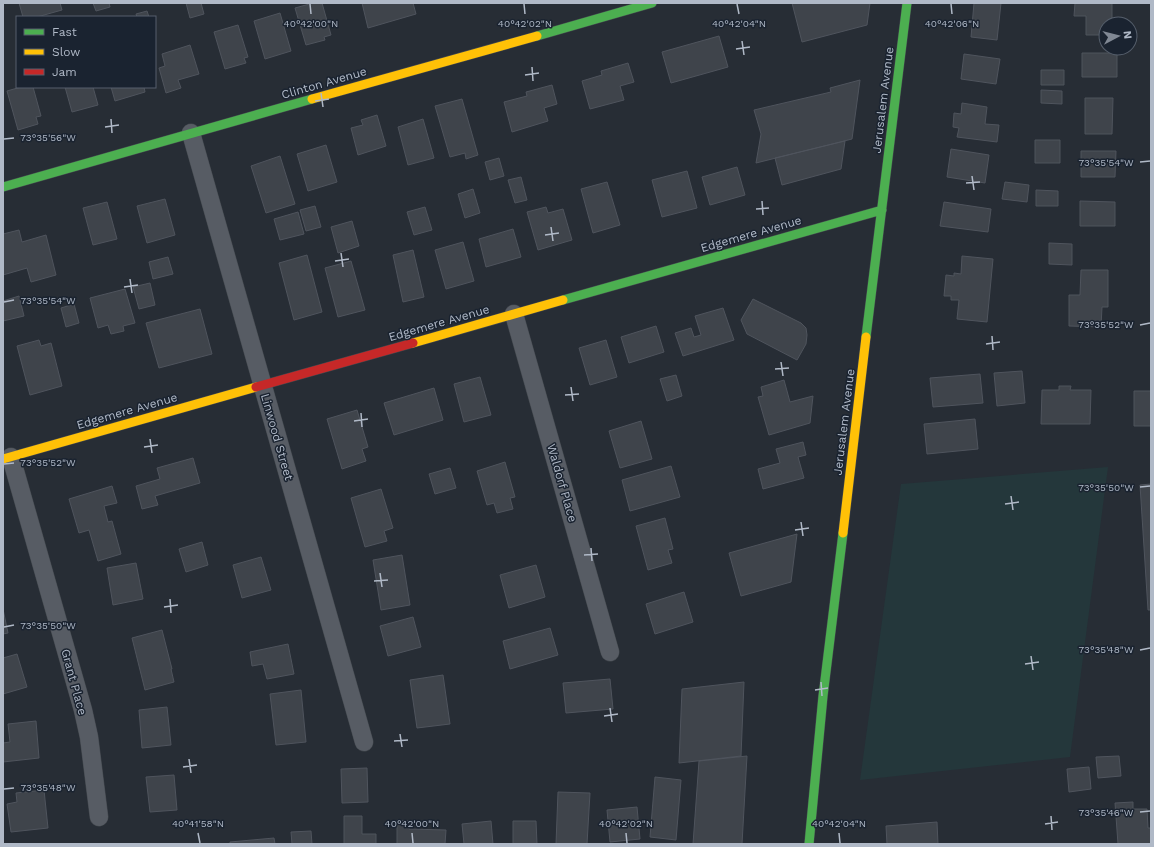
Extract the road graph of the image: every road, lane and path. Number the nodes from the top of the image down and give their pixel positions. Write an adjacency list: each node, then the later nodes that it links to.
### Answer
1 (652, 3): 3 (street, Clinton Avenue)
2 (907, 3): 5 (street, Jerusalem Avenue)
3 (191, 133): 4 (street, Clinton Avenue); 7 (street, Linwood Street)
4 (3, 187)
5 (882, 210): 6 (street, Edgemere Avenue); 12 (street, Jerusalem Avenue)
6 (514, 314): 7 (street, Edgemere Avenue); 9 (street, Waldorf Place)
7 (262, 385): 8 (street, Edgemere Avenue); 10 (street, Linwood Street)
8 (7, 458): 11 (street, Grant Place)
9 (610, 652)
10 (364, 742)
11 (99, 817)
12 (809, 844)

